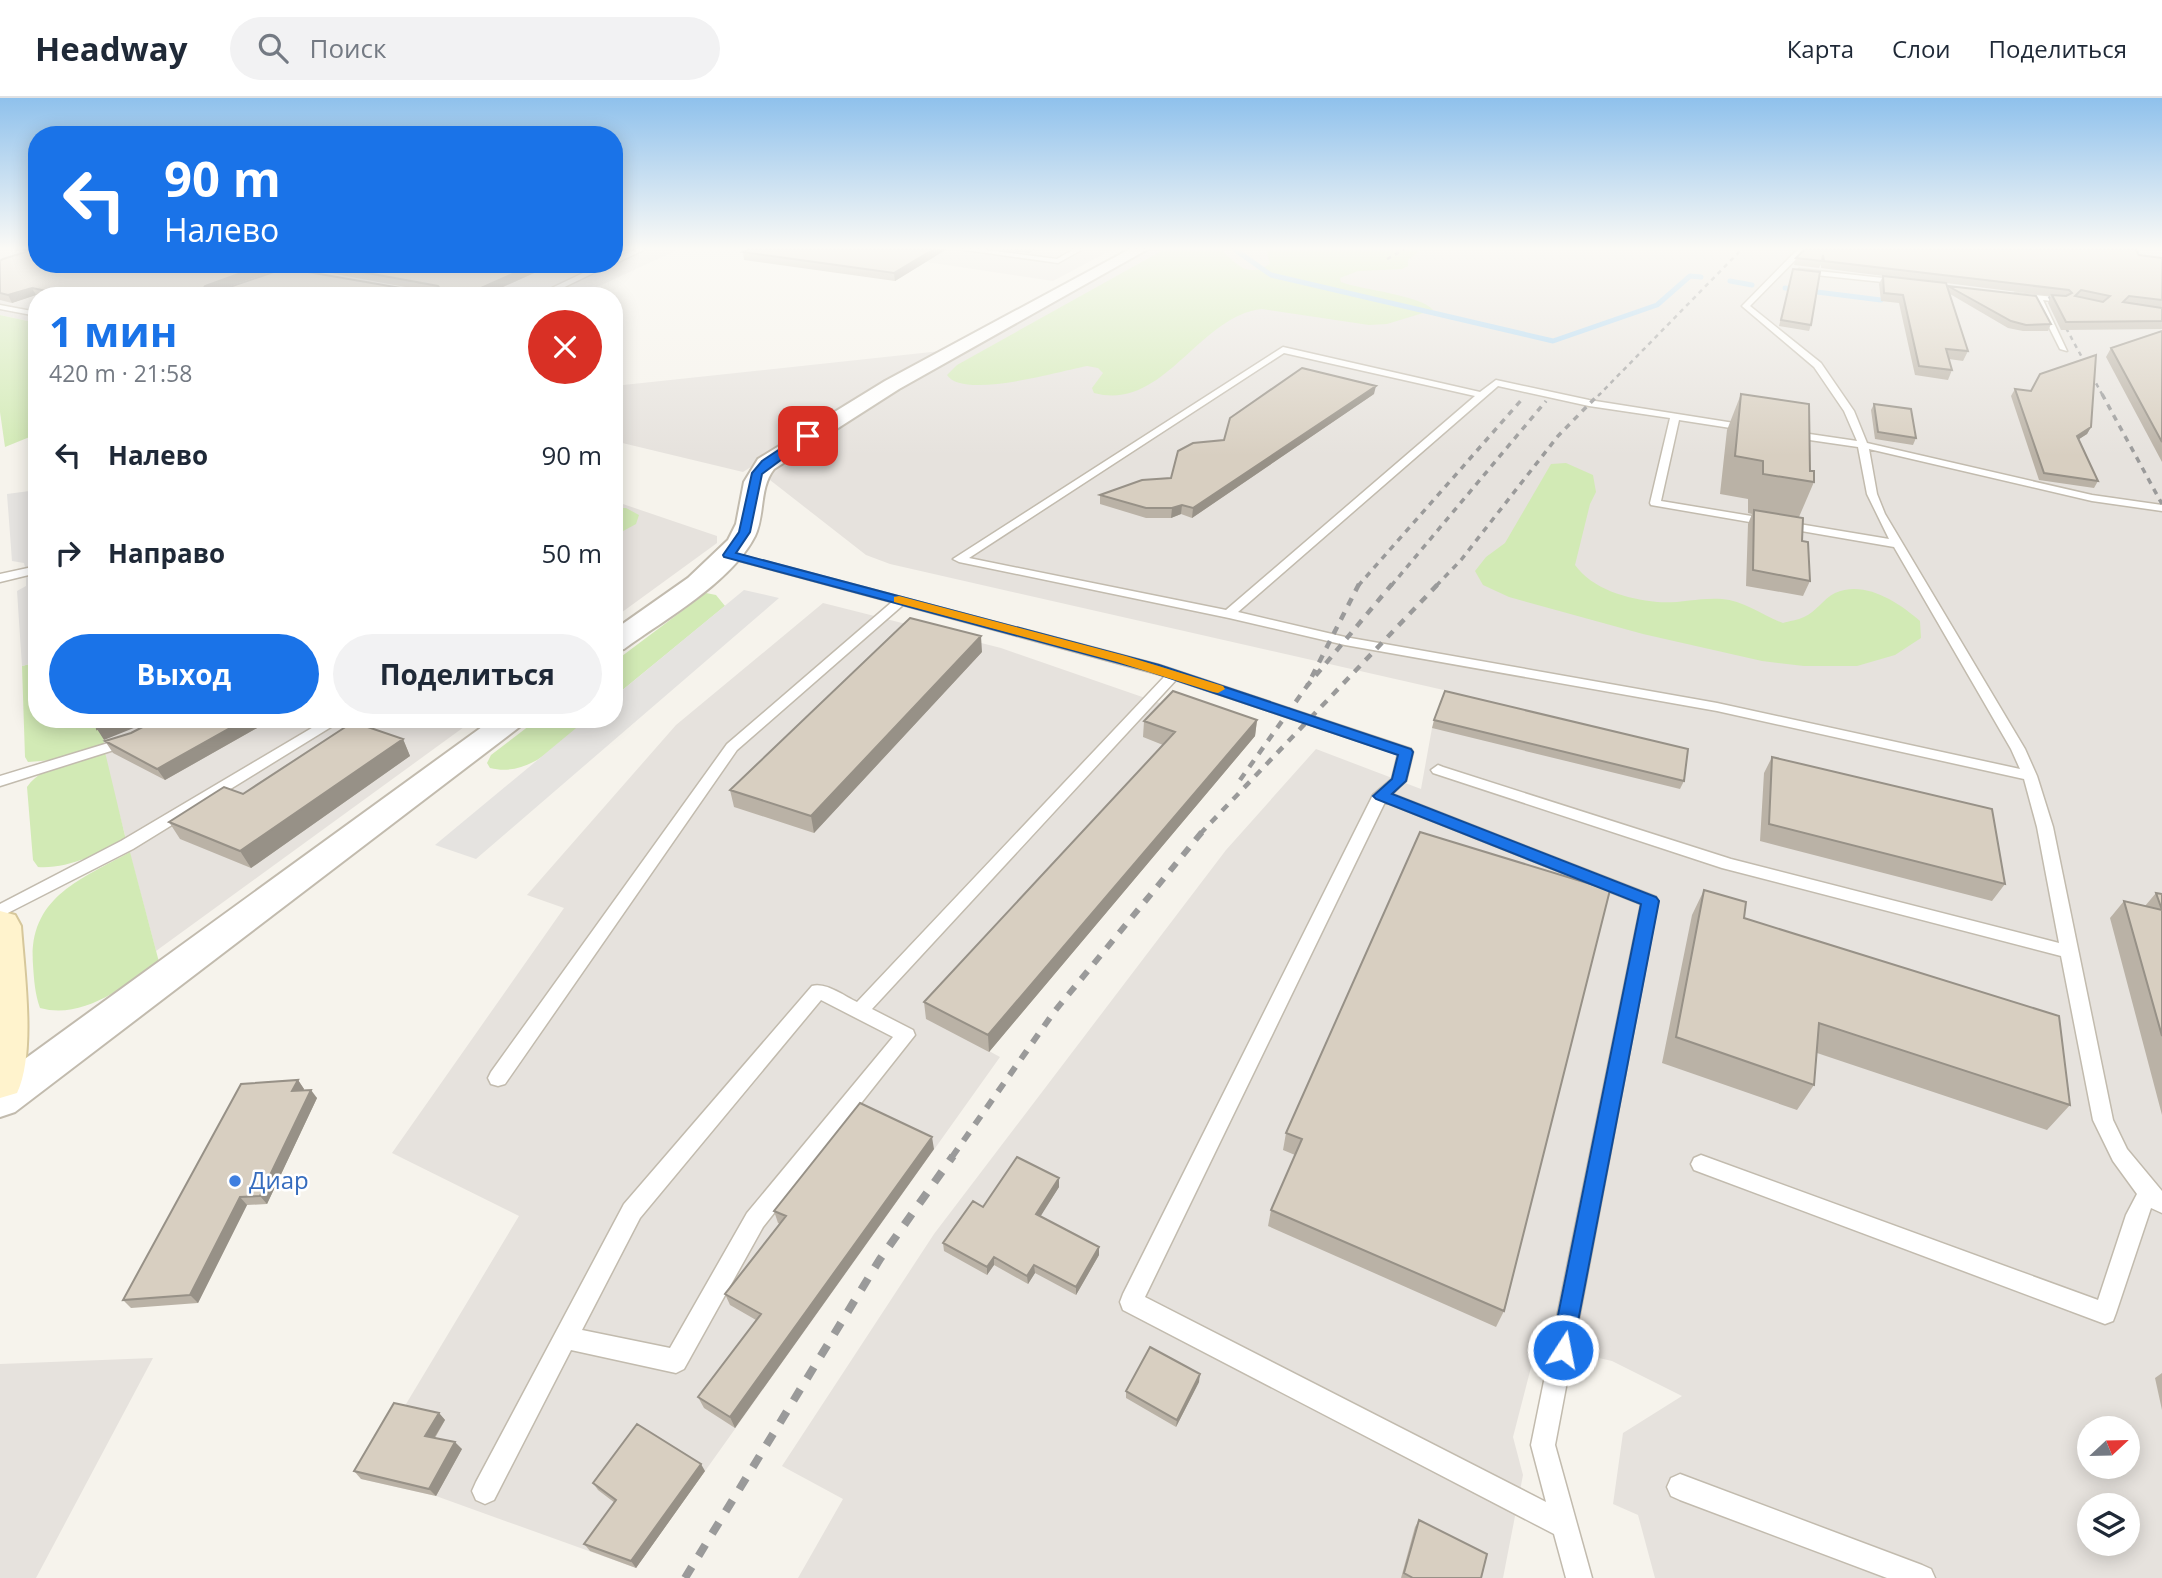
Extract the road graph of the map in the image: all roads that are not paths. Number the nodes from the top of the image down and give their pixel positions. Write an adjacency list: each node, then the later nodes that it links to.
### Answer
1 (1015, 318): 12 (street)
2 (1757, 318): 9 (lane)
3 (2048, 318): 4 (lane)
4 (2064, 349)
5 (1482, 395): 6 (lane); 16 (lane); 16 (lane)
6 (1675, 416): 7 (lane); 11 (lane)
7 (1755, 429)
8 (1782, 433): 9 (lane)
9 (1863, 445): 10 (lane); 11 (lane)
10 (2162, 508)
11 (1896, 544): 23 (lane)
12 (729, 555): 15 (lane); 17 (street)
13 (28, 571): 14 (lane)
14 (0, 578)
15 (902, 600): 18 (lane); 31 (lane)
16 (1229, 614): 23 (lane)
17 (623, 636)
18 (1174, 674): 25 (lane); 30 (lane)
19 (322, 728): 26 (lane)
20 (500, 728): 33 (street)
21 (142, 735): 24 (lane)
22 (1438, 770): 29 (lane)
23 (2030, 776): 29 (lane)
24 (0, 781)
25 (1381, 796): 39 (lane); 39 (lane)
26 (0, 912)
27 (0, 926): 28 (street)
28 (0, 936): 32 (street)
29 (2069, 952): 35 (lane)
30 (859, 1011): 36 (lane); 36 (lane)
31 (498, 1078)
32 (0, 1079)
33 (0, 1100)
34 (1701, 1164): 35 (lane)
35 (2155, 1198)
36 (566, 1338): 38 (lane)
37 (1680, 1487): 41 (lane)
38 (485, 1491)
39 (1565, 1526): 40 (lane)
40 (1579, 1578)
41 (1922, 1578)

